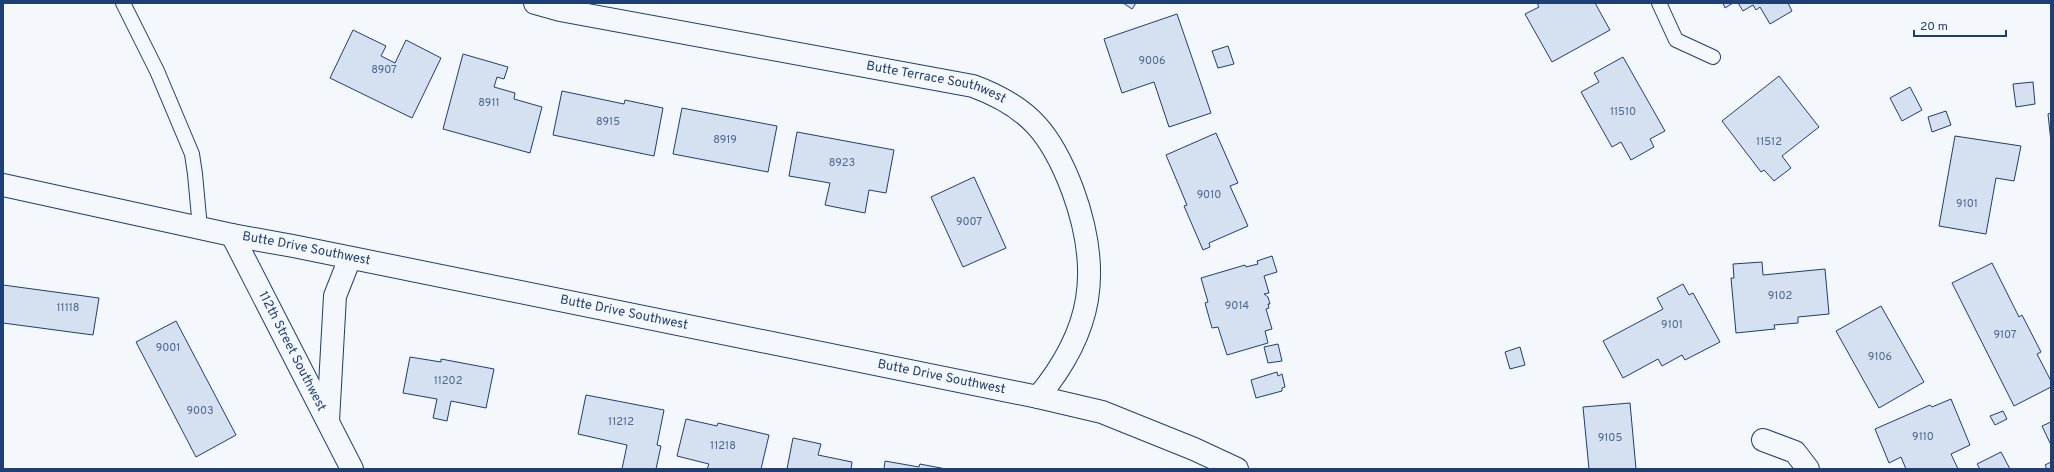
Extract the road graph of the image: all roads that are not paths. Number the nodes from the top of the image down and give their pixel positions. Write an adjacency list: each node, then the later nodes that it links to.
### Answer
1 (123, 3): 6 (lane)
2 (535, 3): 9 (street, Butte Terrace Southwest)
3 (1659, 3): 4 (lane)
4 (1713, 57)
5 (3, 185): 6 (street, Butte Drive Southwest)
6 (200, 228): 7 (street, Butte Drive Southwest)
7 (232, 235): 8 (street, Butte Drive Southwest); 10 (street, 112th Street Southwest)
8 (350, 258): 9 (street, Butte Drive Southwest); 10 (street)
9 (1038, 397): 13 (street, Butte Drive Southwest)
10 (328, 422): 12 (street, 112th Street Southwest)
11 (1763, 440): 14 (street)
12 (352, 469)
13 (1237, 469)
14 (1808, 469)

